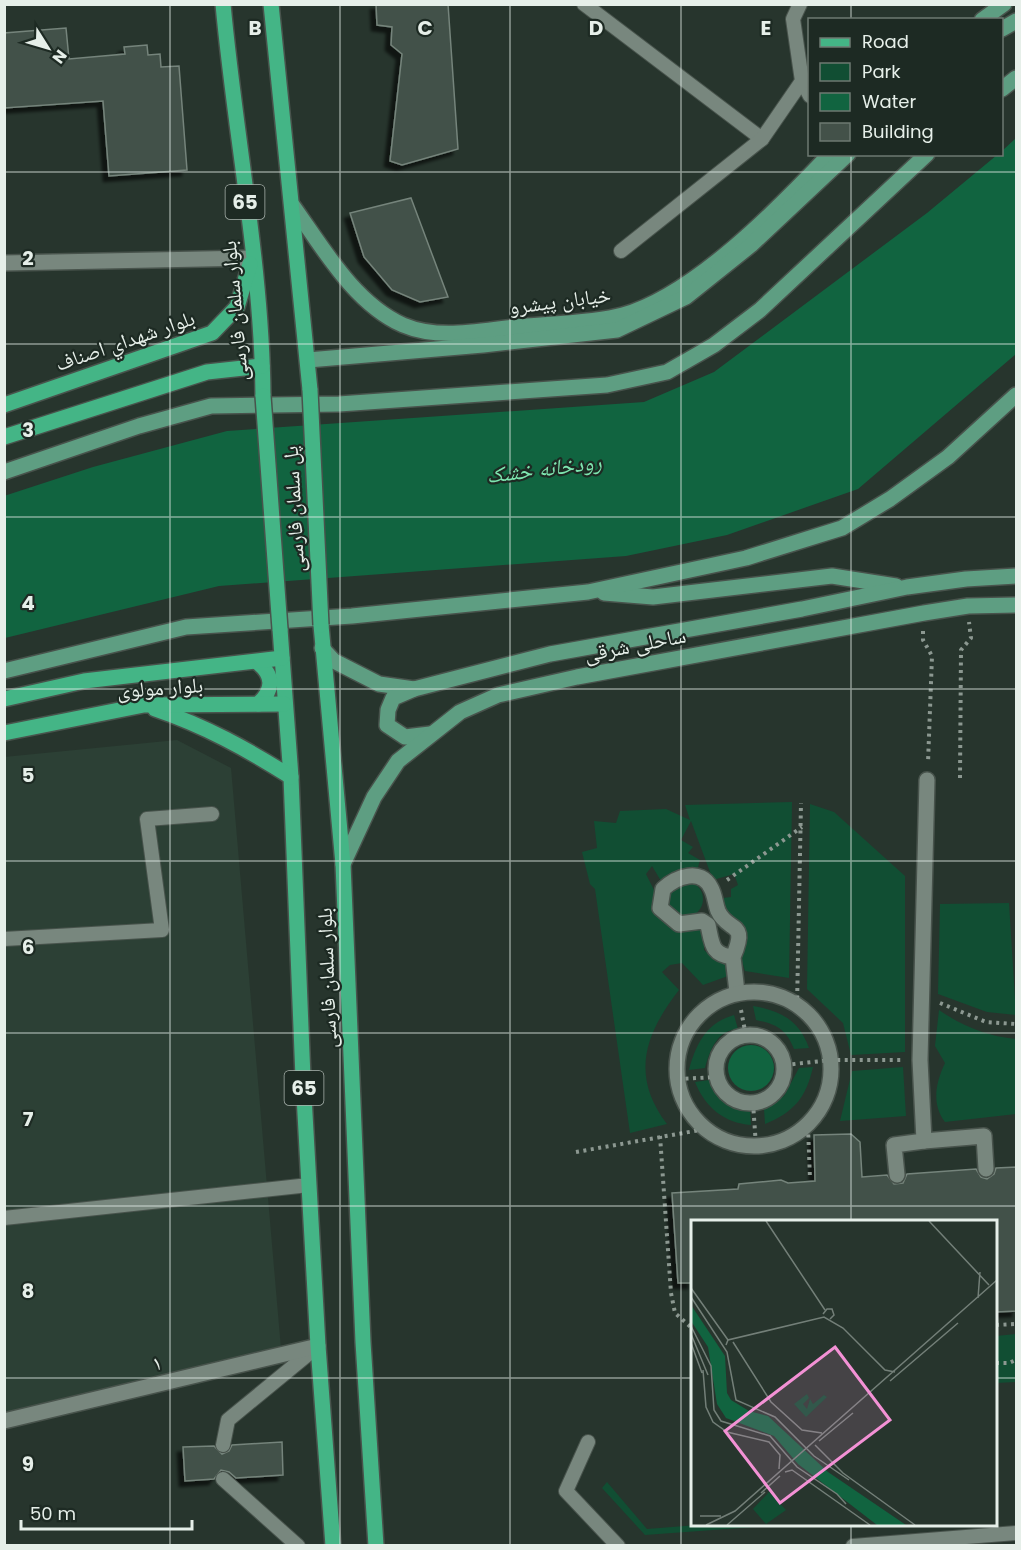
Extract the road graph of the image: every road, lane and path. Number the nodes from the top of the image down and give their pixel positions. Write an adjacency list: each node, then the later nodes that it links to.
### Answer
1 (271, 4): 17 (main road, 65)
2 (584, 4): 13 (lane)
3 (800, 4): 10 (lane)
4 (1004, 4): 6 (main road)
5 (223, 5): 19 (main road, بلوار سلمان فارسی / 65)
6 (985, 18)
7 (1017, 21): 8 (main road)
8 (1003, 28)
9 (1017, 78): 11 (main road)
10 (802, 81): 12 (lane); 13 (lane)
11 (1003, 88)
12 (808, 92)
13 (762, 139): 18 (lane)
14 (828, 156): 17 (main road, خیابان پیشرو)
15 (846, 156): 21 (main road, خیابان پیشرو)
16 (925, 156): 27 (main road)
17 (292, 207): 21 (main road, 65)
18 (621, 252)
19 (252, 258): 20 (street); 22 (main road, بلوار سلمان فارسی / 65); 25 (main road, بلوار شهداي اصناف)
20 (4, 263)
21 (308, 360): 34 (main road, پل سلمان فارسی / 65, bridge)
22 (262, 366): 24 (main road, بلوار سلمان فارسی / 65); 26 (main road)
23 (1017, 394): 30 (main road)
24 (262, 396): 35 (main road, پل سلمان فارسی / 65, bridge)
25 (4, 405)
26 (4, 437)
27 (4, 472)
28 (1017, 576): 29 (main road, ساحلی شرقی)
29 (908, 587): 30 (main road); 40 (main road, ساحلی شرقی)
30 (588, 592): 39 (main road)
31 (1017, 605): 32 (main road, ساحلی شرقی)
32 (968, 606): 33 (main road, ساحلی شرقی); 48 (path)
33 (924, 613): 46 (main road, ساحلی شرقی); 49 (path)
34 (321, 625): 36 (main road, بلوار سلمان فارسی / 65)
35 (280, 629): 37 (main road, بلوار سلمان فارسی / 65)
36 (322, 648): 40 (main road, ساحلی شرقی); 53 (main road, بلوار سلمان فارسی / 65)
37 (282, 658): 38 (main road, بلوار مولوی); 43 (main road, بلوار سلمان فارسی / 65)
38 (257, 662): 41 (main road, بلوار مولوی); 42 (main road)
39 (4, 672)
40 (414, 689): 46 (main road)
41 (4, 699)
42 (258, 704): 43 (main road, بلوار مولوی); 44 (main road, بلوار مولوی)
43 (284, 704): 47 (main road, بلوار سلمان فارسی / 65)
44 (144, 705): 45 (main road, بلوار مولوی); 47 (main road)
45 (4, 733)
46 (430, 734): 53 (main road, ساحلی شرقی)
47 (291, 777): 77 (main road, بلوار سلمان فارسی / 65)
48 (960, 778)
49 (927, 780): 58 (street)
50 (801, 803): 52 (path)
51 (212, 814): 55 (lane)
52 (802, 827): 54 (path); 59 (path)
53 (343, 864): 92 (main road, بلوار سلمان فارسی / 65)
54 (712, 890): 56 (street); 56 (street)
55 (4, 939)
56 (733, 957): 57 (street)
57 (737, 992): 59 (street); 61 (path); 66 (street)
58 (922, 992): 60 (path); 63 (street)
59 (797, 1006): 62 (street)
60 (1017, 1024)
61 (746, 1036): 64 (street); 65 (street)
62 (831, 1060): 63 (path); 64 (path); 68 (street)
63 (920, 1060): 71 (street)
64 (785, 1065): 67 (street)
65 (718, 1077): 66 (path); 67 (street)
66 (678, 1079): 69 (street)
67 (753, 1103): 72 (path)
68 (808, 1127): 72 (street); 76 (path)
69 (706, 1129): 70 (path); 72 (street)
70 (660, 1136): 73 (path); 81 (path)
71 (924, 1141): 74 (street); 75 (street)
72 (756, 1146)
73 (576, 1152)
74 (986, 1169)
75 (897, 1175)
76 (810, 1179)
77 (309, 1185): 78 (lane); 82 (main road, بلوار سلمان فارسی / 65)
78 (4, 1218)
79 (1017, 1324): 80 (path)
80 (997, 1325)
81 (691, 1326)
82 (318, 1346): 85 (street, ۱); 87 (lane); 91 (main road, بلوار سلمان فارسی / 65)
83 (1017, 1359): 84 (path)
84 (997, 1364)
85 (4, 1421)
86 (588, 1442): 93 (lane)
87 (223, 1445)
88 (223, 1479): 90 (lane)
89 (1017, 1533): 94 (lane)
90 (298, 1545)
91 (333, 1545)
92 (376, 1545)
93 (618, 1545)
94 (853, 1545)

